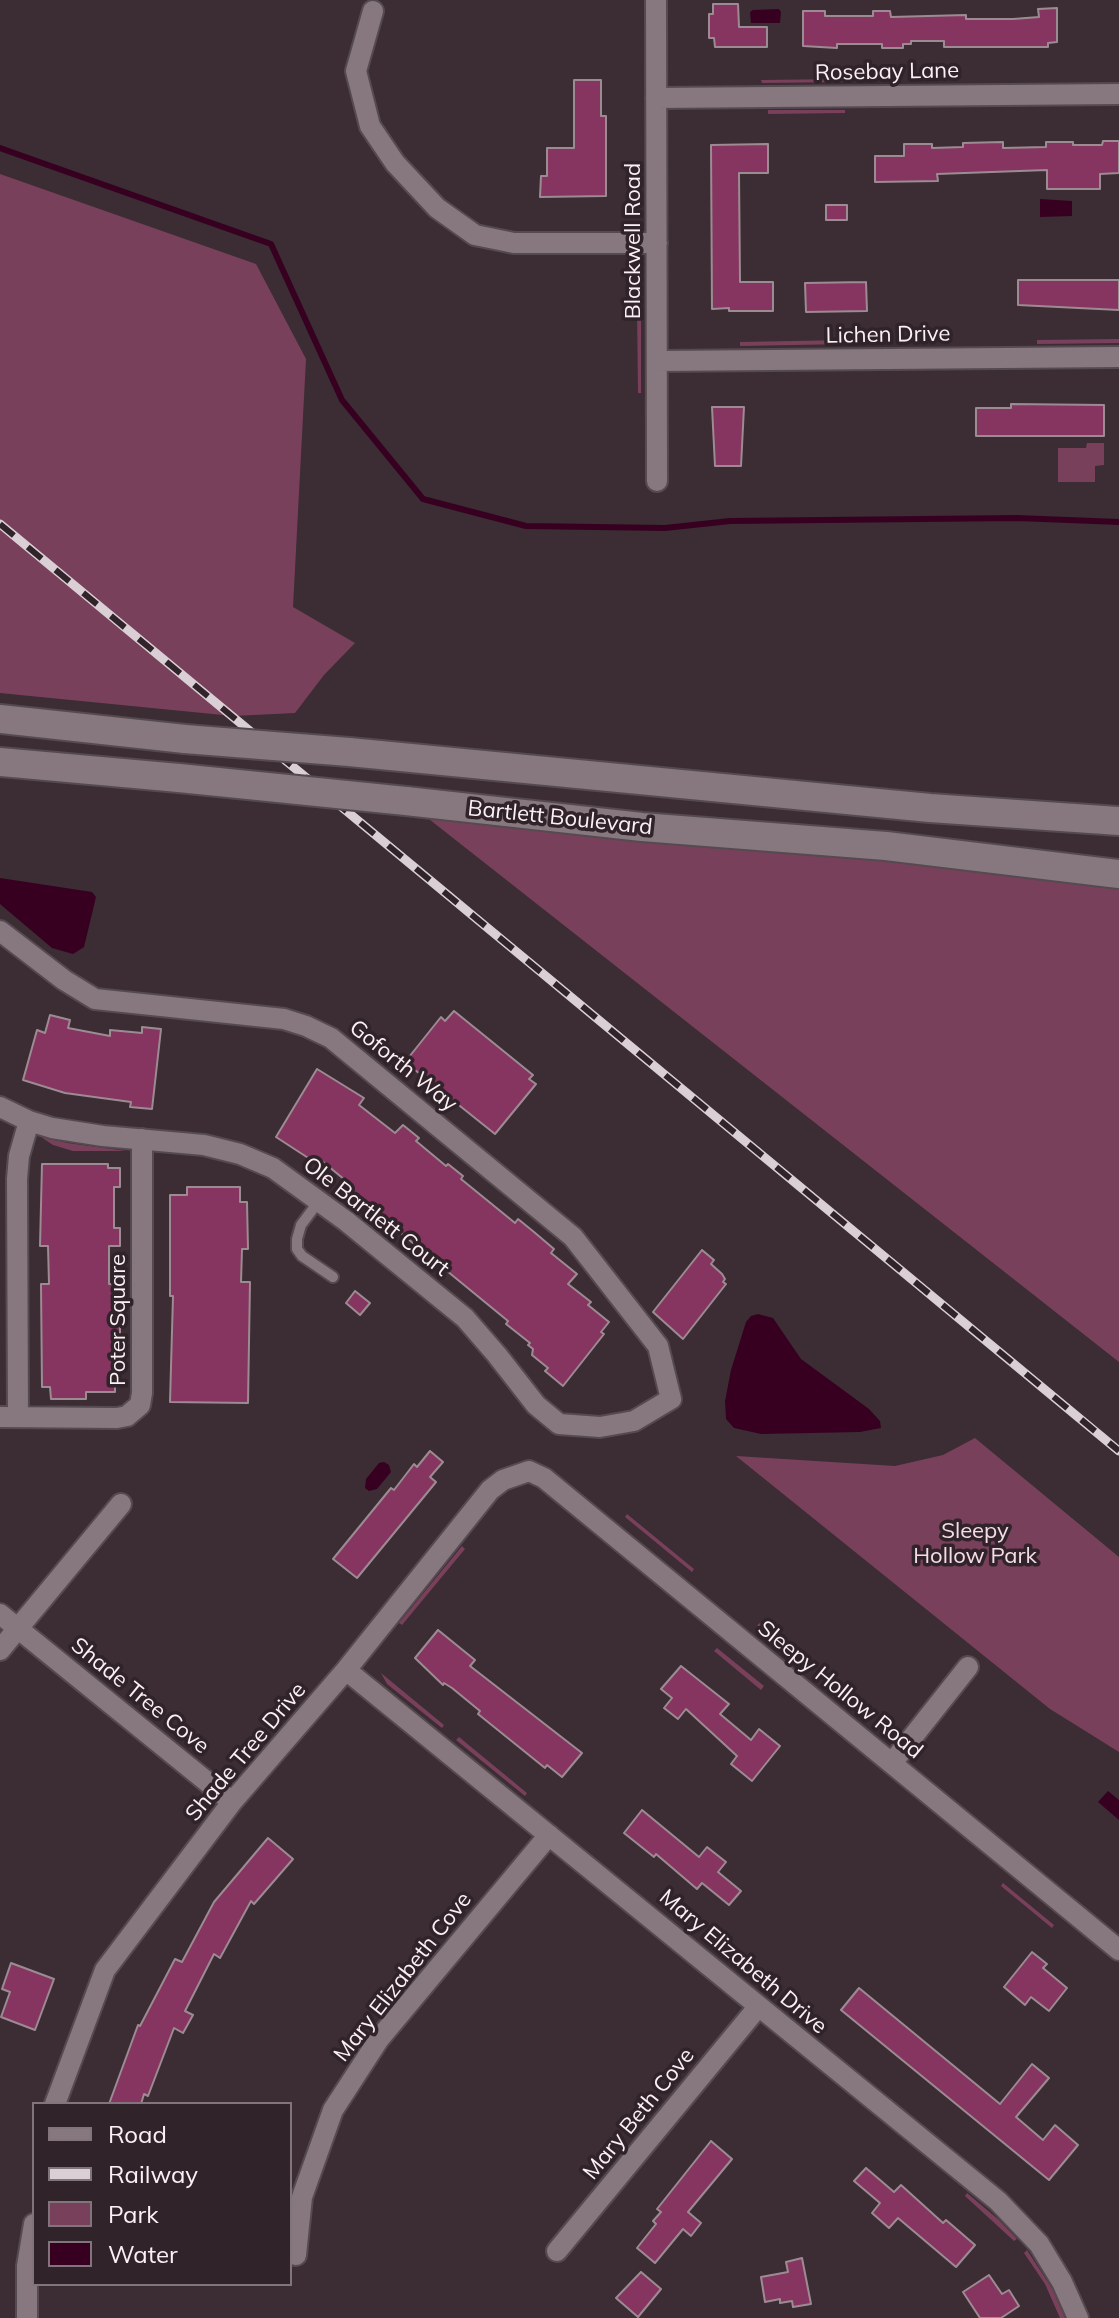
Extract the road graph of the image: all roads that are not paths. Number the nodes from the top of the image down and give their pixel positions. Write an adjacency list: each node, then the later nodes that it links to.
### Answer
1 (656, 0): 4 (street, Blackwell Road)
2 (373, 11): 5 (street)
3 (1119, 94): 4 (street, Rosebay Lane)
4 (656, 98): 5 (street, Blackwell Road)
5 (657, 243): 7 (street, Blackwell Road)
6 (1119, 357): 7 (street, Lichen Drive)
7 (657, 361): 8 (street, Blackwell Road)
8 (657, 481)
9 (0, 719): 11 (main road, Bartlett Boulevard, bridge)
10 (0, 762): 12 (main road, Bartlett Boulevard, bridge)
11 (1119, 821)
12 (1119, 874)
13 (0, 931): 19 (street, Goforth Way)
14 (0, 1107): 15 (street, Ole Bartlett Court)
15 (29, 1121): 16 (street, Ole Bartlett Court); 20 (street)
16 (142, 1139): 17 (street, Ole Bartlett Court); 20 (street, Poter Square)
17 (319, 1201): 18 (lane); 19 (street, Ole Bartlett Court)
18 (333, 1277)
19 (671, 1399)
20 (9, 1417)
21 (529, 1471): 27 (street, Shade Tree Drive); 28 (street, Sleepy Hollow Road)
22 (121, 1504): 24 (street)
23 (0, 1614): 24 (street, Shade Tree Cove)
24 (17, 1628): 25 (street); 29 (street, Shade Tree Cove)
25 (0, 1650)
26 (968, 1667): 28 (street)
27 (346, 1670): 29 (street, Shade Tree Drive); 30 (street, Mary Elizabeth Drive)
28 (892, 1763): 31 (street, Sleepy Hollow Road)
29 (232, 1802): 33 (street, Shade Tree Drive)
30 (549, 1835): 32 (street, Mary Elizabeth Drive); 36 (street, Mary Elizabeth Cove)
31 (1119, 1950)
32 (758, 2007): 35 (street, Mary Beth Cove); 38 (street, Mary Elizabeth Drive)
33 (56, 2102)
34 (32, 2236): 37 (street)
35 (557, 2251)
36 (296, 2255)
37 (27, 2318)
38 (1078, 2318)

